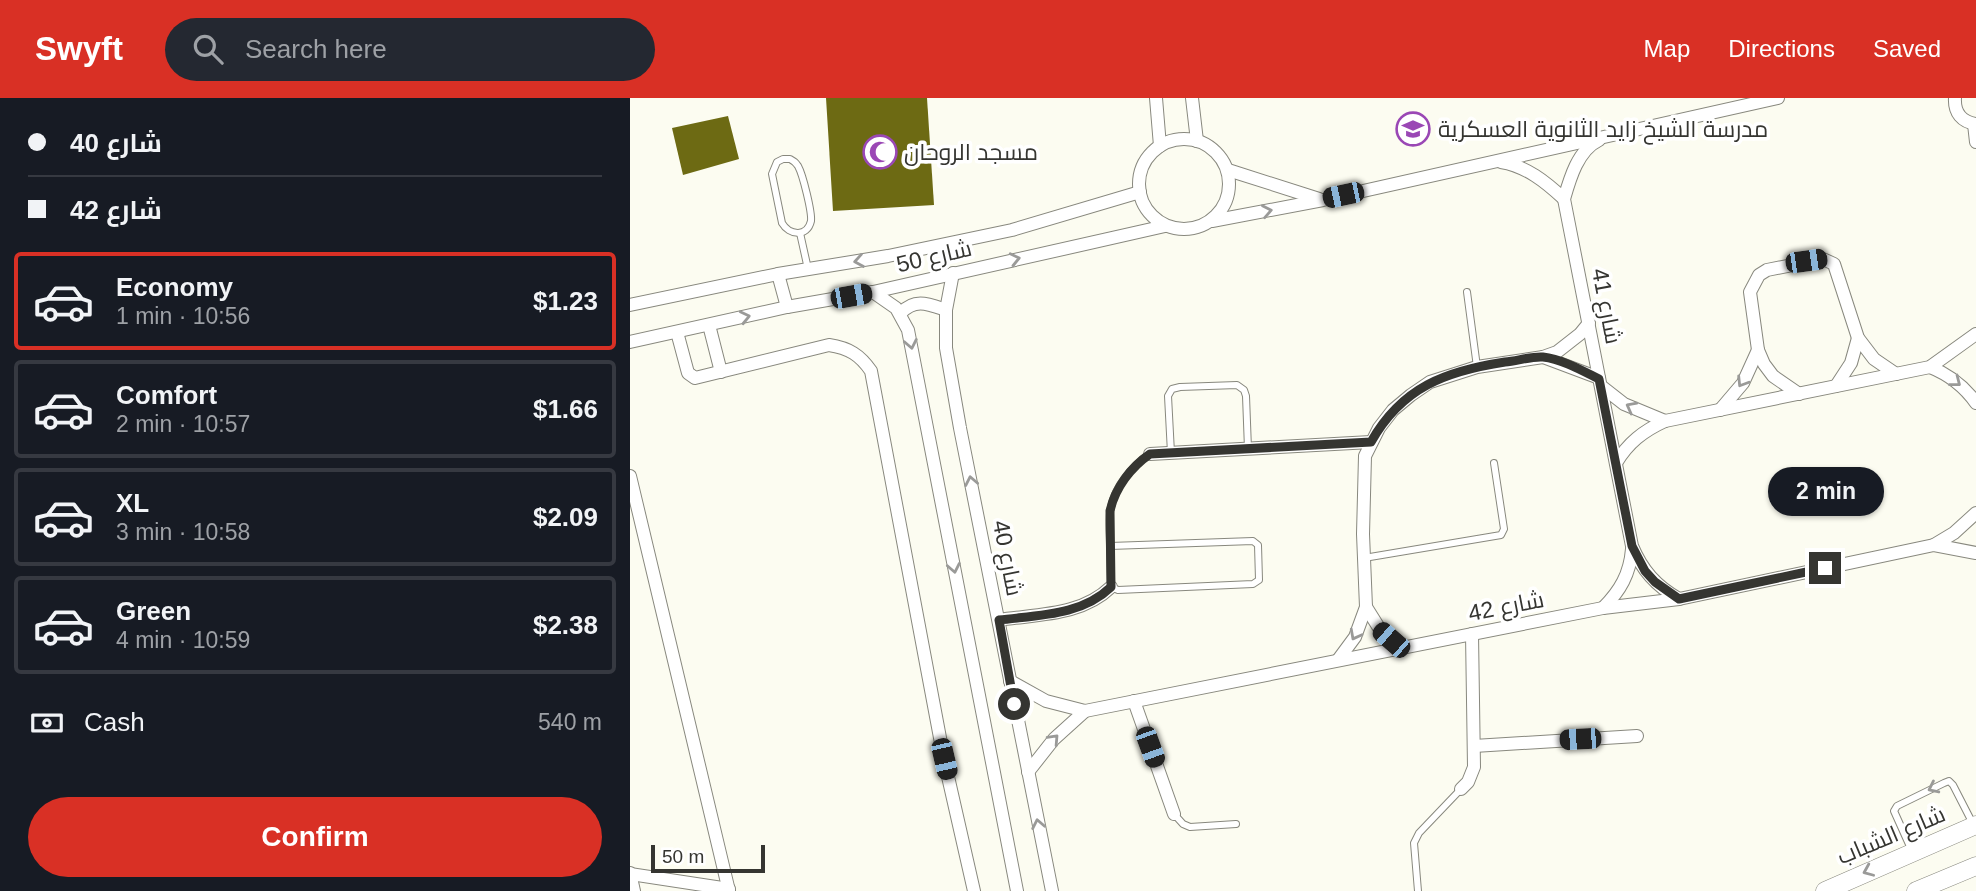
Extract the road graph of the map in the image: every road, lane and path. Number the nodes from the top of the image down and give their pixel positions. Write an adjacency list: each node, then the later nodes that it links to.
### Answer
1 (1156, 98): 9 (street)
2 (1192, 98): 7 (street)
3 (1778, 98): 6 (street)
4 (1955, 98): 5 (street)
5 (1975, 124): 8 (street)
6 (1609, 136): 10 (street); 13 (street)
7 (1197, 141): 9 (street); 11 (street)
8 (1976, 142)
9 (1160, 146): 12 (street)
10 (1494, 161): 13 (street); 14 (street)
11 (1228, 170): 14 (street); 15 (street)
12 (1140, 192): 16 (street); 18 (street, شارع 50, one-way to 18)
13 (1564, 199): 27 (street, شارع 41)
14 (1323, 200): 15 (street, one-way to 14)
15 (1212, 221): 16 (street)
16 (1165, 226): 19 (street, شارع 50, one-way to 16)
17 (800, 233): 17 (lane); 18 (lane)
18 (808, 269): 20 (street, شارع 50)
19 (954, 273): 21 (street, شارع 50); 25 (street, شارع 40)
20 (778, 274): 23 (street, شارع 50); 24 (street)
21 (873, 292): 24 (street, شارع 50); 26 (street)
22 (1467, 292): 35 (lane)
23 (630, 305)
24 (787, 307): 28 (street, شارع 50, one-way to 24)
25 (946, 310): 26 (street); 62 (street, شارع 40, one-way to 25)
26 (901, 313): 82 (street, one-way to 82)
27 (1589, 323): 34 (street); 39 (street, شارع 41)
28 (709, 325): 29 (street, شارع 50); 37 (street)
29 (677, 332): 32 (street, شارع 50); 37 (street)
30 (1976, 334): 36 (street)
31 (1858, 338): 33 (street); 38 (street); 40 (street)
32 (630, 342)
33 (1758, 350): 41 (street); 43 (street, one-way to 43)
34 (1543, 357): 35 (street); 39 (street)
35 (1477, 366): 45 (street)
36 (1930, 367): 38 (street); 42 (street, one-way to 42)
37 (721, 372): 81 (street)
38 (1896, 374): 40 (street)
39 (1600, 382): 44 (street, one-way to 39); 50 (street, شارع 41)
40 (1836, 386): 41 (street)
41 (1798, 394): 43 (street)
42 (1976, 403)
43 (1720, 410): 44 (street)
44 (1665, 421): 50 (street)
45 (1371, 442): 46 (street); 57 (street)
46 (1248, 449): 47 (street); 47 (lane)
47 (1171, 453): 48 (street)
48 (1150, 454): 54 (lane)
49 (1494, 463): 57 (lane)
50 (1616, 463): 55 (street, شارع 41)
51 (630, 476): 79 (street)
52 (1976, 513): 53 (street, شارع 42)
53 (1934, 545): 56 (street, شارع 42); 59 (street, شارع 42)
54 (1110, 546): 58 (lane); 58 (lane)
55 (1632, 546): 59 (street, شارع 41); 61 (street, شارع 41)
56 (1976, 553)
57 (1364, 558): 60 (street)
58 (1111, 587): 62 (street)
59 (1679, 599): 61 (street, شارع 42)
60 (1366, 607): 64 (street); 65 (street, one-way to 65)
61 (1603, 608): 63 (street, شارع 42)
62 (999, 620): 66 (street, شارع 40)
63 (1472, 634): 64 (street, شارع 42); 70 (street)
64 (1403, 648): 65 (street, شارع 42)
65 (1338, 660): 67 (street, شارع 42)
66 (1010, 681): 68 (street, شارع 42); 71 (street, شارع 40)
67 (1134, 701): 68 (street, شارع 42); 73 (street)
68 (1086, 711): 71 (street, شارع 42, one-way to 68)
69 (1637, 736): 70 (street)
70 (1474, 746): 72 (street)
71 (1028, 772): 83 (street, شارع 40, one-way to 71)
72 (1461, 789): 84 (lane)
73 (1174, 814): 74 (lane)
74 (1236, 824)
75 (1975, 825): 76 (street, شارع الشباب); 76 (lane, one-way to 76)
76 (1912, 852): 85 (street, شارع الشباب, one-way to 85)
77 (1976, 866): 86 (street)
78 (630, 873): 79 (street); 80 (street)
79 (729, 890)
80 (634, 891)
81 (974, 891)
82 (1017, 891)
83 (1052, 891)
84 (1418, 891)
85 (1825, 891)
86 (1916, 891)

